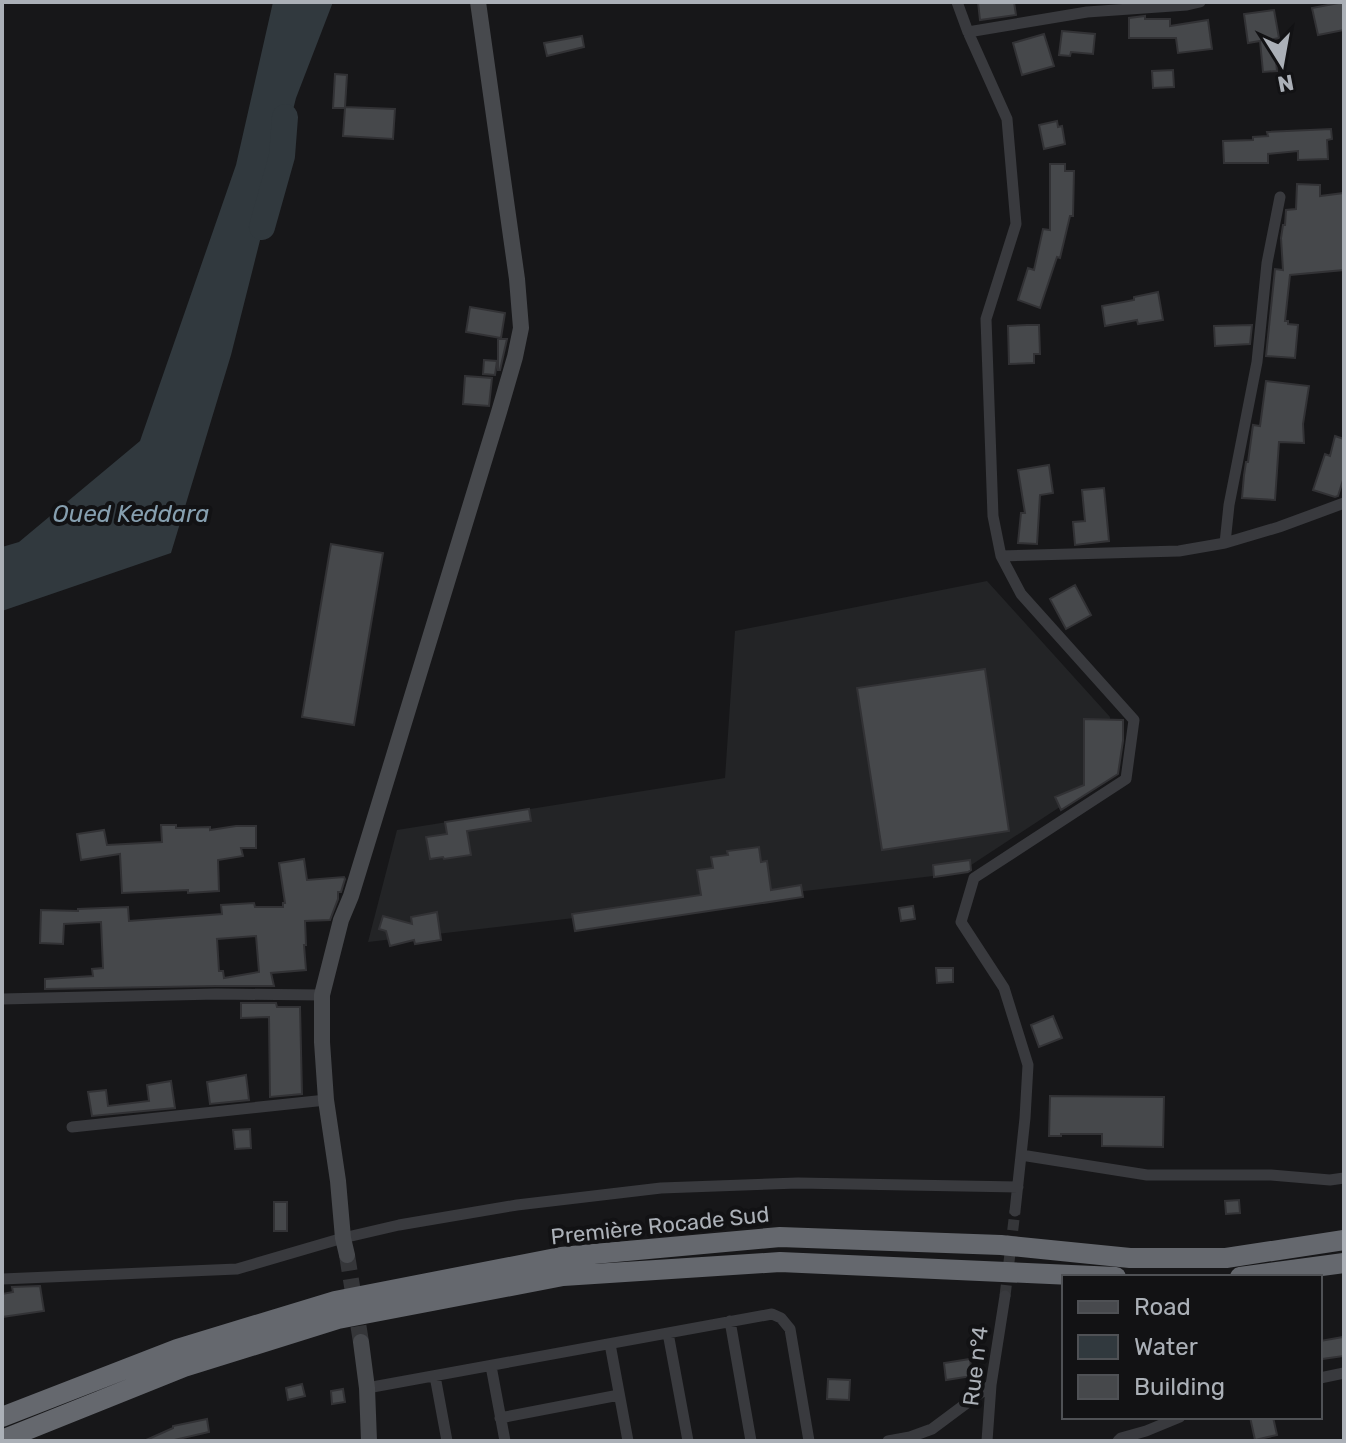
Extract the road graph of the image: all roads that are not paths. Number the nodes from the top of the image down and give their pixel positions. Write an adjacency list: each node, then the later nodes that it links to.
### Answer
1 (478, 2): 9 (main road)
2 (957, 2): 4 (street)
3 (1200, 2): 4 (street)
4 (968, 32): 8 (street)
5 (1280, 197): 7 (street)
6 (1344, 503): 7 (street)
7 (1225, 543): 8 (street)
8 (1001, 556): 13 (street)
9 (322, 995): 10 (street); 11 (main road)
10 (2, 999)
11 (326, 1100): 12 (street); 17 (main road)
12 (72, 1127)
13 (1021, 1155): 14 (street); 15 (street)
14 (1344, 1178)
15 (1018, 1187): 16 (street); 17 (street)
16 (1015, 1211)
17 (343, 1238): 19 (main road); 23 (street)
18 (1344, 1240): 36 (highway, Première Rocade Sud)
19 (347, 1255)
20 (1344, 1263): 22 (highway)
21 (1071, 1275): 39 (highway, Première Rocade Sud)
22 (1255, 1275)
23 (2, 1279)
24 (1005, 1296): 33 (street, Rue n°4)
25 (730, 1321): 26 (street); 45 (street); 46 (street)
26 (668, 1333): 28 (street); 44 (street)
27 (361, 1342): 34 (main road)
28 (610, 1344): 29 (street); 35 (street)
29 (491, 1366): 31 (street); 37 (street)
30 (1344, 1373): 32 (street)
31 (435, 1376): 34 (street); 41 (street)
32 (1322, 1378)
33 (991, 1385): 47 (street); 48 (street, Rue n°4)
34 (367, 1388): 40 (main road)
35 (619, 1395): 37 (street); 43 (street)
36 (2, 1417)
37 (500, 1418): 42 (street)
38 (1175, 1419): 49 (street)
39 (2, 1440)
40 (369, 1441)
41 (447, 1441)
42 (505, 1441)
43 (628, 1441)
44 (688, 1441)
45 (751, 1441)
46 (809, 1441)
47 (888, 1441)
48 (987, 1441)
49 (1118, 1441)

